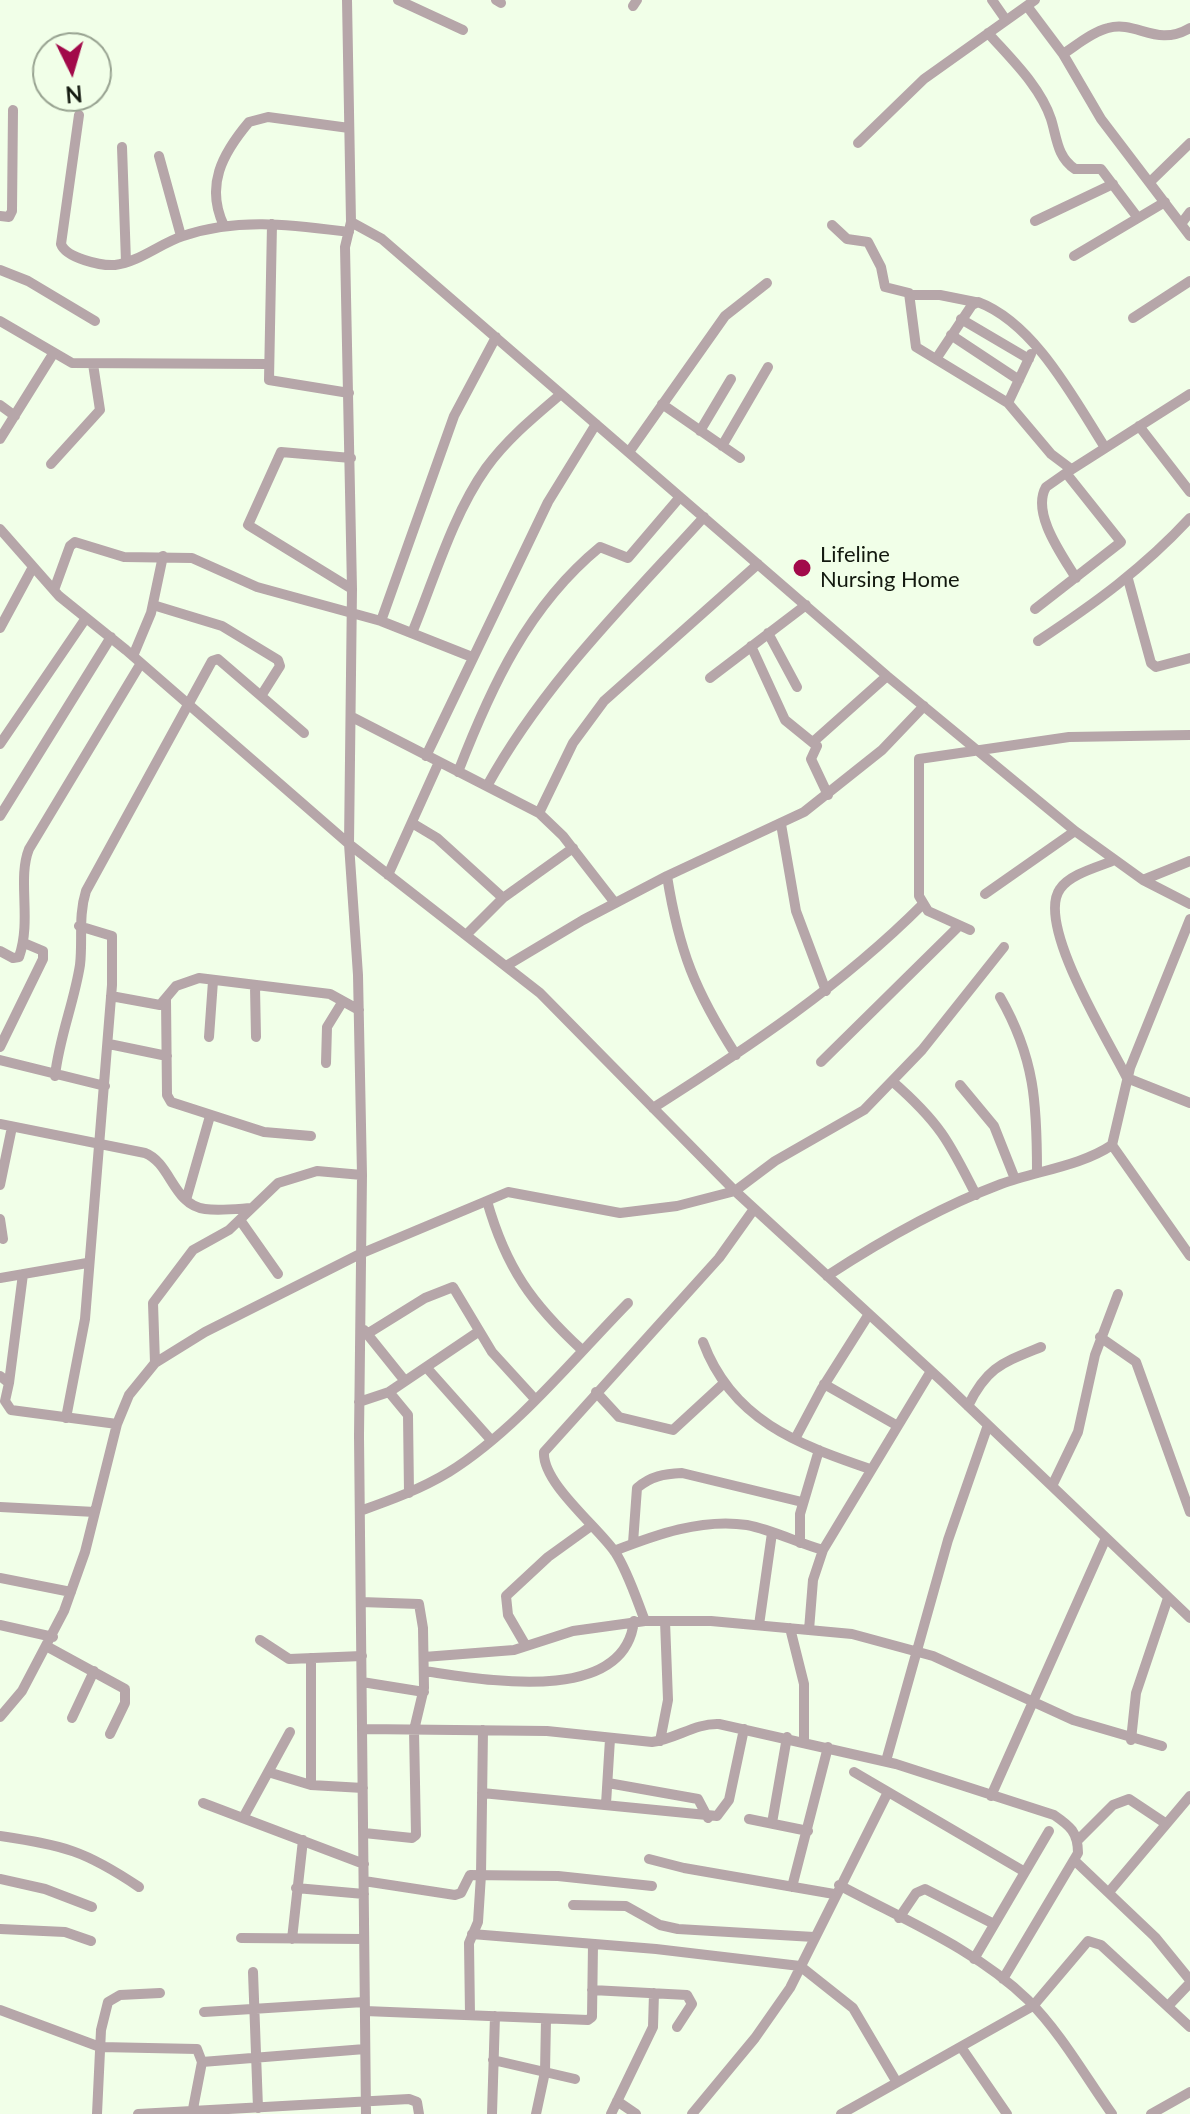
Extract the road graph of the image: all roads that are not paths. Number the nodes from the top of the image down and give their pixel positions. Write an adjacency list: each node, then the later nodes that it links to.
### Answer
1 (347, 0): 12 (street)
2 (398, 0): 6 (street)
3 (992, 0): 5 (street)
4 (1031, 3): 5 (street); 9 (street)
5 (1006, 20): 7 (street)
6 (463, 30)
7 (988, 33): 13 (street); 18 (street)
8 (1187, 34): 9 (street)
9 (1063, 54): 17 (street)
10 (13, 110): 21 (street)
11 (79, 115): 32 (street)
12 (349, 128): 27 (street); 28 (street)
13 (858, 143)
14 (1190, 143): 17 (street)
15 (122, 147): 32 (street)
16 (159, 156): 29 (street)
17 (1150, 182): 19 (street)
18 (1113, 184): 22 (street); 23 (street)
19 (1165, 202): 22 (street); 25 (street)
20 (1190, 212): 25 (street)
21 (0, 216)
22 (1138, 218): 31 (street)
23 (1035, 221)
24 (272, 224): 27 (street); 28 (street); 49 (street)
25 (1181, 224): 30 (street)
26 (832, 225): 36 (street)
27 (224, 226): 29 (street)
28 (350, 227): 43 (street); 53 (street)
29 (181, 236): 32 (street)
30 (1190, 236)
31 (1074, 256)
32 (126, 262)
33 (0, 270): 41 (street)
34 (1190, 281): 38 (street)
35 (767, 283): 57 (street)
36 (910, 295): 37 (street); 46 (street)
37 (975, 302): 39 (street); 44 (street)
38 (1133, 318)
39 (961, 319): 42 (street); 47 (street)
40 (0, 321): 45 (street)
41 (95, 321)
42 (951, 335): 46 (street); 52 (street)
43 (496, 337): 54 (street); 88 (street)
44 (1036, 343): 47 (street); 65 (street)
45 (53, 354): 48 (street); 59 (street)
46 (936, 359): 56 (street)
47 (1029, 359): 52 (street)
48 (93, 364): 49 (street); 69 (street)
49 (268, 364): 53 (street)
50 (768, 367): 64 (street)
51 (731, 379): 62 (street)
52 (1019, 380): 56 (street)
53 (349, 393): 67 (street)
54 (561, 394): 60 (street); 90 (street)
55 (1190, 394): 61 (street)
56 (1008, 403): 70 (street)
57 (662, 404): 62 (street); 66 (street)
58 (0, 405): 59 (street)
59 (15, 416): 63 (street)
60 (596, 424): 66 (street); 95 (street)
61 (1139, 426): 65 (street); 71 (street)
62 (700, 431): 64 (street)
63 (0, 439)
64 (722, 446): 68 (street)
65 (1104, 446): 70 (street)
66 (629, 452): 72 (street)
67 (351, 458): 81 (street); 81 (street)
68 (740, 458)
69 (51, 464)
70 (1068, 471): 79 (street); 79 (street)
71 (1189, 487)
72 (680, 497): 73 (street); 112 (street)
73 (704, 517): 77 (street); 113 (street)
74 (1190, 518): 80 (street)
75 (1, 531): 78 (street)
76 (163, 556): 82 (street); 83 (street); 86 (street)
77 (758, 564): 84 (street); 115 (street)
78 (33, 567): 82 (street); 89 (street)
79 (1076, 578): 85 (street)
80 (1128, 579): 93 (street); 96 (street)
81 (352, 589): 86 (street)
82 (54, 590): 87 (street)
83 (153, 605): 97 (street); 101 (street)
84 (806, 605): 91 (street); 98 (street)
85 (1035, 609)
86 (352, 612): 88 (street); 104 (street)
87 (86, 618): 92 (street); 108 (street)
88 (381, 621): 90 (street)
89 (0, 628)
90 (412, 633): 95 (street)
91 (768, 633): 94 (street); 100 (street)
92 (111, 637): 97 (street); 116 (street)
93 (1038, 641)
94 (751, 646): 99 (street); 107 (street)
95 (472, 657): 110 (street)
96 (1190, 658)
97 (137, 659): 102 (street); 135 (street)
98 (887, 676): 103 (street); 107 (street)
99 (710, 678)
100 (797, 687)
101 (261, 696): 102 (street); 105 (street)
102 (187, 705): 120 (street); 133 (street)
103 (924, 706): 109 (street); 114 (street)
104 (352, 717): 110 (street); 120 (street)
105 (304, 733)
106 (1190, 735): 109 (street)
107 (813, 742): 114 (street)
108 (0, 744)
109 (976, 749): 119 (street); 131 (street)
110 (426, 756): 111 (street)
111 (439, 762): 112 (street); 117 (street)
112 (458, 772): 113 (street)
113 (487, 786): 115 (street)
114 (828, 795): 118 (street)
115 (539, 813): 121 (street)
116 (0, 816)
117 (412, 823): 124 (street); 128 (street)
118 (781, 824): 125 (street); 141 (street)
119 (1075, 831): 122 (street); 127 (street)
120 (349, 844): 124 (street); 146 (street)
121 (573, 848): 128 (street); 129 (street)
122 (1115, 860): 126 (street); 157 (street)
123 (1190, 861): 126 (street)
124 (388, 875): 134 (street)
125 (667, 876): 129 (street); 151 (street)
126 (1143, 880): 130 (street)
127 (985, 894)
128 (503, 898): 134 (street)
129 (615, 903): 138 (street)
130 (1190, 904)
131 (922, 905): 141 (street); 154 (street)
132 (1190, 919): 157 (street)
133 (79, 926): 142 (street); 156 (street)
134 (466, 935): 138 (street)
135 (24, 943): 137 (street); 150 (street)
136 (1004, 947): 158 (street)
137 (0, 951)
138 (506, 966): 162 (street)
139 (213, 981): 140 (street); 143 (street); 147 (street)
140 (255, 987): 145 (street); 148 (street)
141 (826, 991): 151 (street)
142 (111, 996): 143 (street); 149 (street)
143 (166, 997): 152 (street)
144 (1000, 997): 169 (street)
145 (343, 1001): 146 (street); 155 (street)
146 (359, 1010): 170 (street)
147 (209, 1037)
148 (256, 1037)
149 (109, 1044): 152 (street); 160 (street)
150 (0, 1047)
151 (736, 1055): 162 (street)
152 (167, 1056): 163 (street)
153 (0, 1060): 156 (street)
154 (821, 1062)
155 (326, 1063)
156 (55, 1076): 160 (street)
157 (1127, 1078): 161 (street); 168 (street)
158 (892, 1081): 173 (street); 174 (street)
159 (960, 1085): 171 (street)
160 (105, 1086): 167 (street)
161 (1190, 1103)
162 (653, 1108): 173 (street)
163 (210, 1116): 166 (street); 175 (street)
164 (0, 1124): 165 (street)
165 (12, 1127): 167 (street); 172 (street)
166 (311, 1136)
167 (99, 1144): 175 (street); 184 (street)
168 (1112, 1145): 169 (street); 183 (street)
169 (1037, 1172): 171 (street)
170 (362, 1175): 177 (street); 182 (street)
171 (1015, 1179): 174 (street)
172 (0, 1185)
173 (735, 1191): 176 (street); 178 (street)
174 (976, 1195): 187 (street)
175 (186, 1200): 177 (street)
176 (487, 1201): 182 (street); 197 (street)
177 (251, 1208): 180 (street)
178 (754, 1209): 187 (street); 206 (street)
179 (0, 1219): 181 (street)
180 (240, 1220): 186 (street); 198 (street)
181 (3, 1239)
182 (360, 1254): 192 (street); 198 (street)
183 (1190, 1256)
184 (87, 1263): 185 (street); 210 (street)
185 (23, 1274): 188 (street); 201 (street)
186 (278, 1274)
187 (827, 1276): 191 (street)
188 (0, 1278)
189 (1118, 1294): 194 (street)
190 (628, 1303): 197 (street)
191 (869, 1314): 200 (street); 204 (street)
192 (363, 1330): 193 (street); 202 (street); 208 (street)
193 (478, 1332): 199 (street); 207 (street)
194 (1100, 1337): 218 (street); 224 (street)
195 (703, 1342): 203 (street)
196 (1041, 1347): 209 (street)
197 (582, 1350): 207 (street)
198 (155, 1363): 211 (street)
199 (426, 1367): 202 (street); 215 (street)
200 (931, 1371): 209 (street); 212 (street)
201 (4, 1379): 210 (street)
202 (405, 1381): 205 (street)
203 (723, 1384): 206 (street); 214 (street)
204 (824, 1384): 212 (street); 214 (street)
205 (389, 1392): 208 (street); 219 (street)
206 (596, 1392): 225 (street)
207 (534, 1398): 215 (street)
208 (359, 1402): 222 (street)
209 (968, 1406): 213 (street)
210 (66, 1418): 211 (street)
211 (117, 1424): 223 (street)
212 (896, 1425): 217 (street)
213 (988, 1425): 218 (street); 246 (street)
214 (795, 1439): 216 (street)
215 (491, 1440): 219 (street)
216 (819, 1450): 217 (street); 220 (street)
217 (870, 1469): 230 (street)
218 (1052, 1486): 227 (street)
219 (409, 1493): 222 (street)
220 (802, 1502): 228 (street); 229 (street)
221 (0, 1507): 223 (street)
222 (360, 1511): 235 (street)
223 (95, 1512): 233 (street)
224 (1190, 1512)
225 (591, 1526): 231 (street); 245 (street)
226 (772, 1533): 228 (street); 229 (street); 240 (street)
227 (1106, 1538): 234 (street); 254 (street)
228 (633, 1543): 231 (street)
229 (800, 1543): 230 (street)
230 (823, 1550): 242 (street)
231 (614, 1551): 237 (street)
232 (0, 1578): 233 (street)
233 (71, 1592): 244 (street)
234 (1168, 1598): 236 (street); 265 (street)
235 (361, 1602): 247 (street); 248 (street)
236 (1190, 1618)
237 (640, 1621): 238 (street); 245 (street); 251 (street)
238 (665, 1621): 240 (street); 266 (street)
239 (0, 1625): 244 (street)
240 (759, 1625): 241 (street)
241 (790, 1628): 242 (street); 267 (street)
242 (809, 1630): 246 (street)
243 (260, 1640): 249 (street)
244 (50, 1642): 250 (street); 255 (street)
245 (526, 1646): 248 (street)
246 (918, 1652): 254 (street); 270 (street)
247 (362, 1656): 249 (street); 252 (street)
248 (424, 1657): 251 (street)
249 (311, 1658): 274 (street)
250 (94, 1671): 256 (street); 262 (street)
251 (424, 1671): 253 (street)
252 (362, 1682): 253 (street); 257 (street)
253 (424, 1692): 259 (street)
254 (1032, 1700): 265 (street); 278 (street)
255 (0, 1717)
256 (72, 1718)
257 (363, 1729): 259 (street); 275 (street)
258 (744, 1729): 263 (street); 266 (street); 283 (street)
259 (414, 1730): 260 (street); 289 (street)
260 (483, 1730): 264 (street); 277 (street)
261 (290, 1732): 271 (street)
262 (110, 1734)
263 (787, 1737): 267 (street); 285 (street)
264 (610, 1739): 266 (street); 273 (street)
265 (1131, 1740): 268 (street)
266 (660, 1741)
267 (804, 1741): 269 (street)
268 (1162, 1746)
269 (828, 1747): 270 (street); 287 (street)
270 (886, 1761): 278 (street)
271 (268, 1772): 274 (street); 282 (street)
272 (854, 1772): 276 (street)
273 (608, 1783): 281 (street); 283 (street)
274 (311, 1785): 275 (street)
275 (363, 1788): 289 (street)
276 (888, 1792): 296 (street); 304 (street)
277 (482, 1793): 281 (street); 297 (street)
278 (991, 1796): 292 (street)
279 (1190, 1796): 286 (street)
280 (203, 1803): 282 (street)
281 (606, 1804): 283 (street)
282 (243, 1818): 291 (street)
283 (708, 1818)
284 (749, 1819): 285 (street)
285 (772, 1823): 287 (street)
286 (1165, 1823): 292 (street); 305 (street)
287 (808, 1831): 302 (street)
288 (1049, 1831): 296 (street)
289 (364, 1833): 295 (street)
290 (0, 1836): 301 (street)
291 (303, 1840): 295 (street); 303 (street)
292 (1078, 1840): 294 (street)
293 (649, 1859): 302 (street)
294 (1074, 1860): 305 (street); 322 (street)
295 (364, 1864): 299 (street)
296 (1025, 1872): 310 (street)
297 (481, 1875): 299 (street); 300 (street); 312 (street)
298 (0, 1879): 308 (street)
299 (364, 1881): 306 (street)
300 (652, 1886)
301 (139, 1887)
302 (792, 1887): 304 (street)
303 (296, 1888): 306 (street); 315 (street)
304 (836, 1890): 309 (street); 313 (street)
305 (1109, 1892): 323 (street)
306 (364, 1894): 316 (street)
307 (573, 1905): 313 (street)
308 (92, 1907)
309 (899, 1918): 310 (street); 319 (street)
310 (994, 1924): 319 (street)
311 (0, 1929): 317 (street)
312 (472, 1934): 318 (street); 333 (street)
313 (814, 1937): 320 (street)
314 (241, 1938): 315 (street)
315 (292, 1939): 316 (street)
316 (364, 1939): 328 (street)
317 (91, 1941)
318 (593, 1944): 320 (street); 324 (street)
319 (974, 1959): 322 (street)
320 (800, 1966): 346 (street); 359 (street)
321 (253, 1972): 330 (street)
322 (1003, 1979): 329 (street)
323 (1190, 1982): 327 (street)
324 (592, 1990): 326 (street); 335 (street)
325 (160, 1993): 338 (street)
326 (654, 1993): 336 (street); 348 (street)
327 (1169, 2005): 329 (street); 337 (street)
328 (364, 2006): 330 (street); 333 (street); 340 (street)
329 (1033, 2006): 339 (street); 362 (street)
330 (255, 2009): 332 (street); 341 (street)
331 (0, 2010): 338 (street)
332 (204, 2012)
333 (470, 2015): 334 (street)
334 (495, 2016): 335 (street); 342 (street)
335 (546, 2019): 344 (street)
336 (677, 2027)
337 (1190, 2027)
338 (100, 2047): 343 (street); 352 (street)
339 (961, 2047): 346 (street); 361 (street)
340 (365, 2049): 341 (street); 350 (street)
341 (257, 2057): 343 (street); 349 (street)
342 (493, 2060): 344 (street); 355 (street)
343 (202, 2062): 351 (street)
344 (545, 2072): 345 (street); 356 (street)
345 (575, 2079)
346 (896, 2081): 360 (street)
347 (1190, 2092): 363 (street)
348 (617, 2101): 357 (street); 358 (street)
349 (258, 2108): 350 (street); 351 (street)
350 (366, 2108): 354 (street)
351 (192, 2113): 353 (street)
352 (97, 2114)
353 (138, 2114)
354 (419, 2114)
355 (492, 2114)
356 (536, 2114)
357 (611, 2114)
358 (636, 2114)
359 (692, 2114)
360 (841, 2114)
361 (1007, 2114)
362 (1112, 2114)
363 (1151, 2114)

